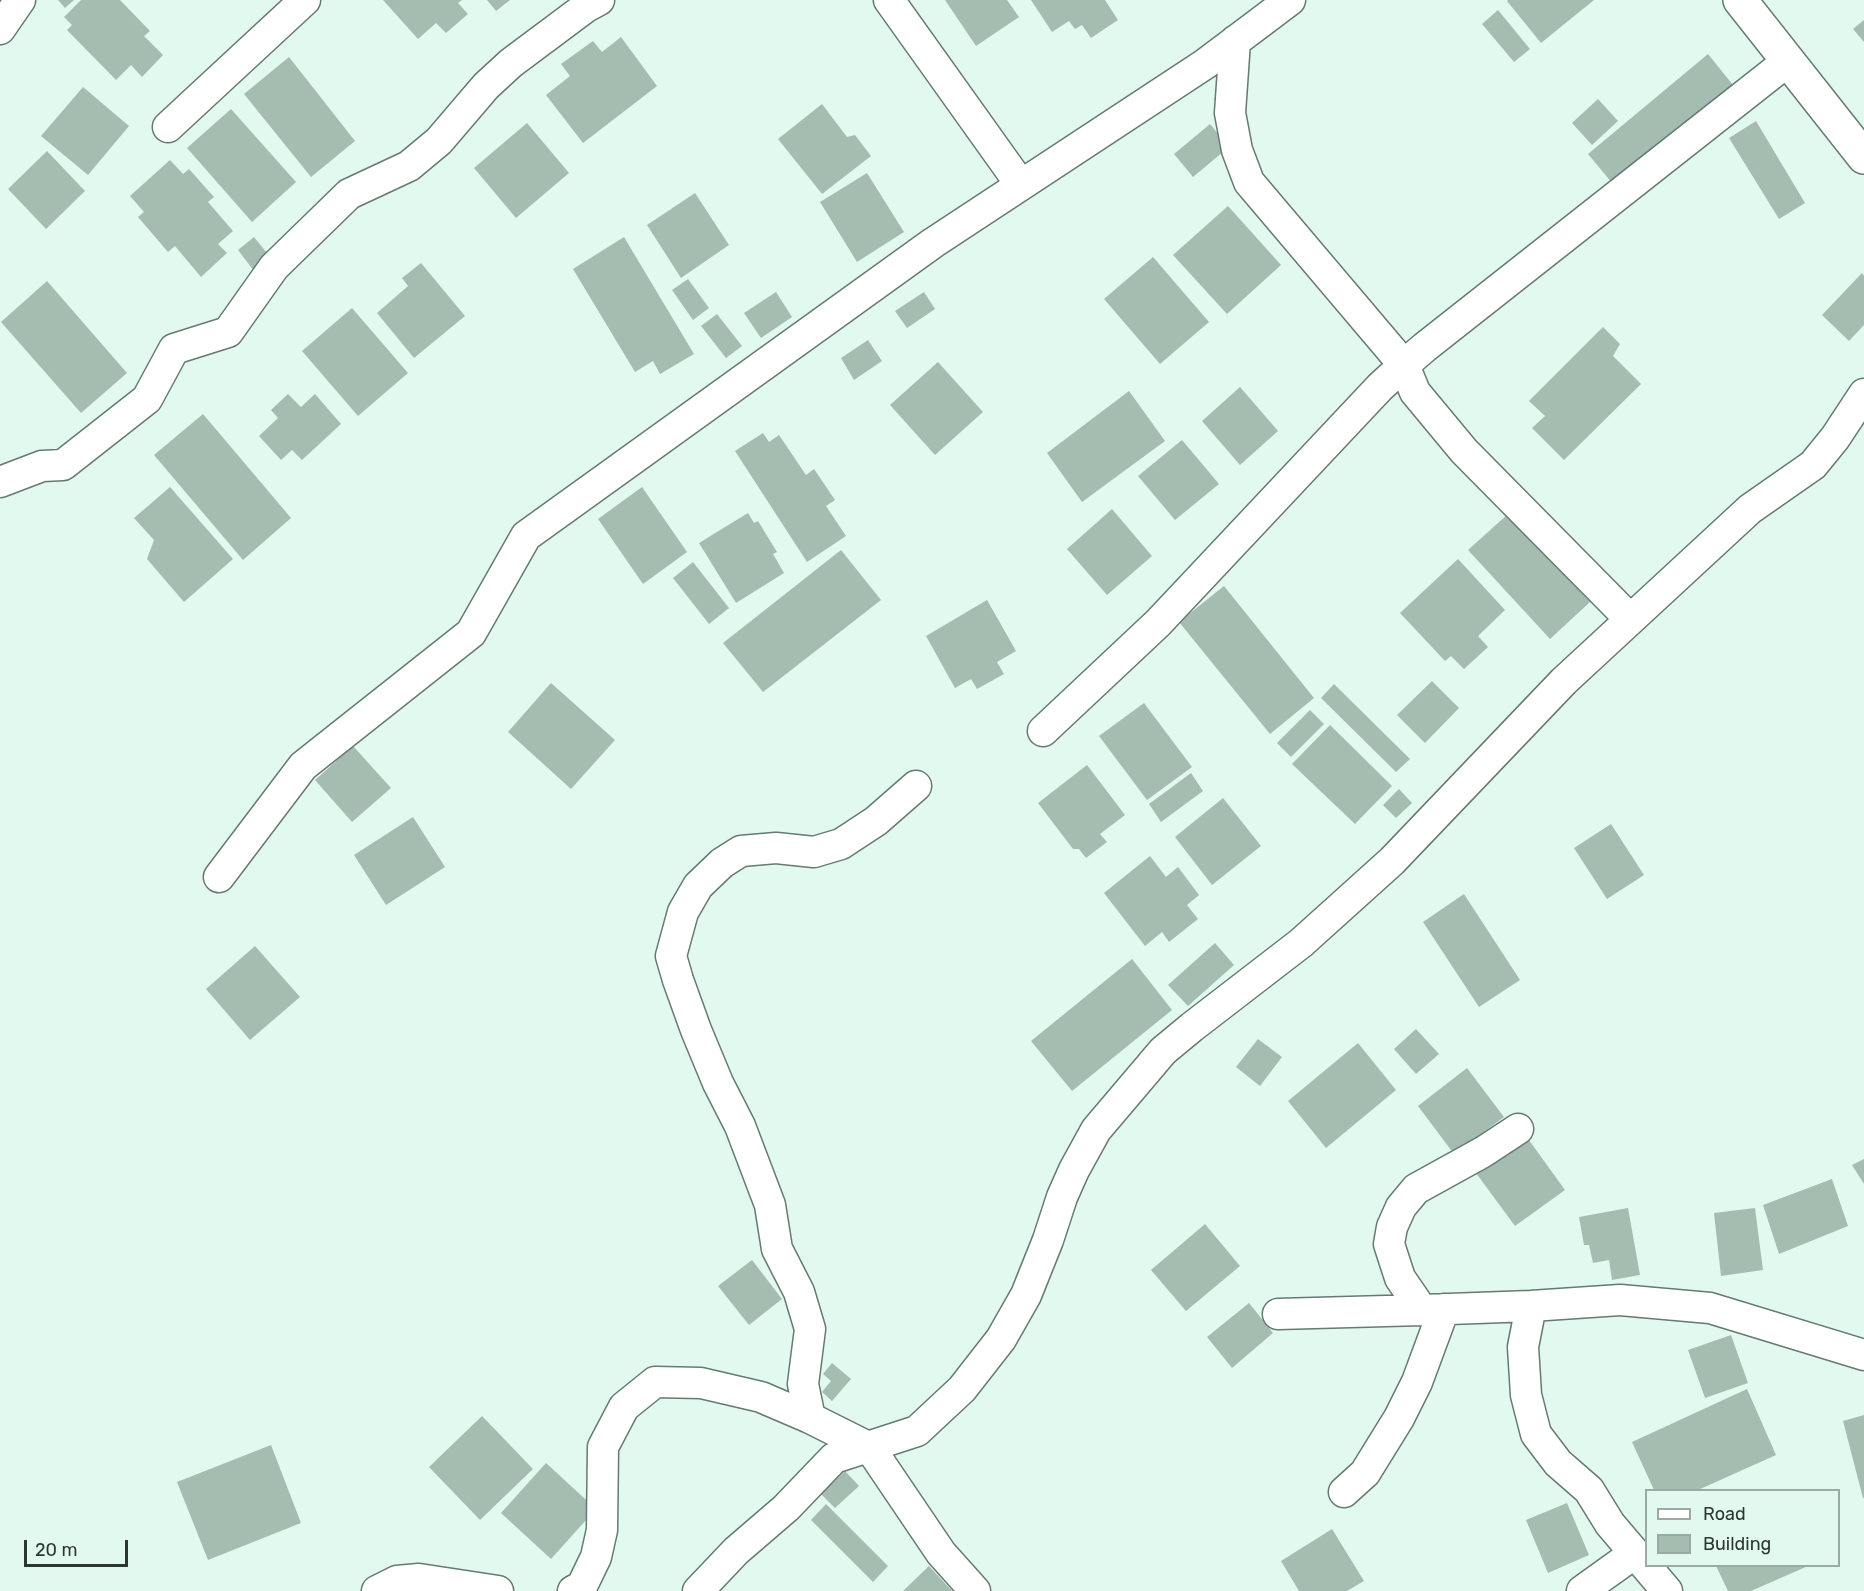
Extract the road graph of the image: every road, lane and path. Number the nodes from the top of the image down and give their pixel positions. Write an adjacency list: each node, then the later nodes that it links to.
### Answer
1 (20, 0): 7 (street)
2 (305, 0): 10 (street)
3 (599, 0): 15 (street)
4 (889, 0): 12 (street)
5 (1290, 0): 8 (street)
6 (1740, 0): 9 (street)
7 (0, 29)
8 (1235, 42): 12 (street); 13 (street)
9 (1788, 62): 11 (street); 13 (street)
10 (168, 128)
11 (1864, 157)
12 (1022, 185): 19 (street)
13 (1404, 365): 16 (street); 17 (street)
14 (1864, 394): 16 (street)
15 (0, 482)
16 (1630, 619): 26 (street)
17 (1043, 730)
18 (916, 786): 25 (street)
19 (219, 878)
20 (1518, 1129): 22 (street)
21 (1531, 1306): 22 (street); 24 (street); 28 (street)
22 (1433, 1309): 23 (street); 27 (street)
23 (1278, 1314)
24 (1864, 1355)
25 (810, 1418): 26 (street); 33 (street)
26 (870, 1448): 34 (street); 35 (street)
27 (1344, 1492)
28 (1635, 1553): 29 (street); 36 (street)
29 (1645, 1565)
30 (1647, 1567): 37 (street)
31 (377, 1591): 32 (street)
32 (498, 1591)
33 (573, 1591)
34 (698, 1591)
35 (975, 1591)
36 (1582, 1591)
37 (1667, 1591)

